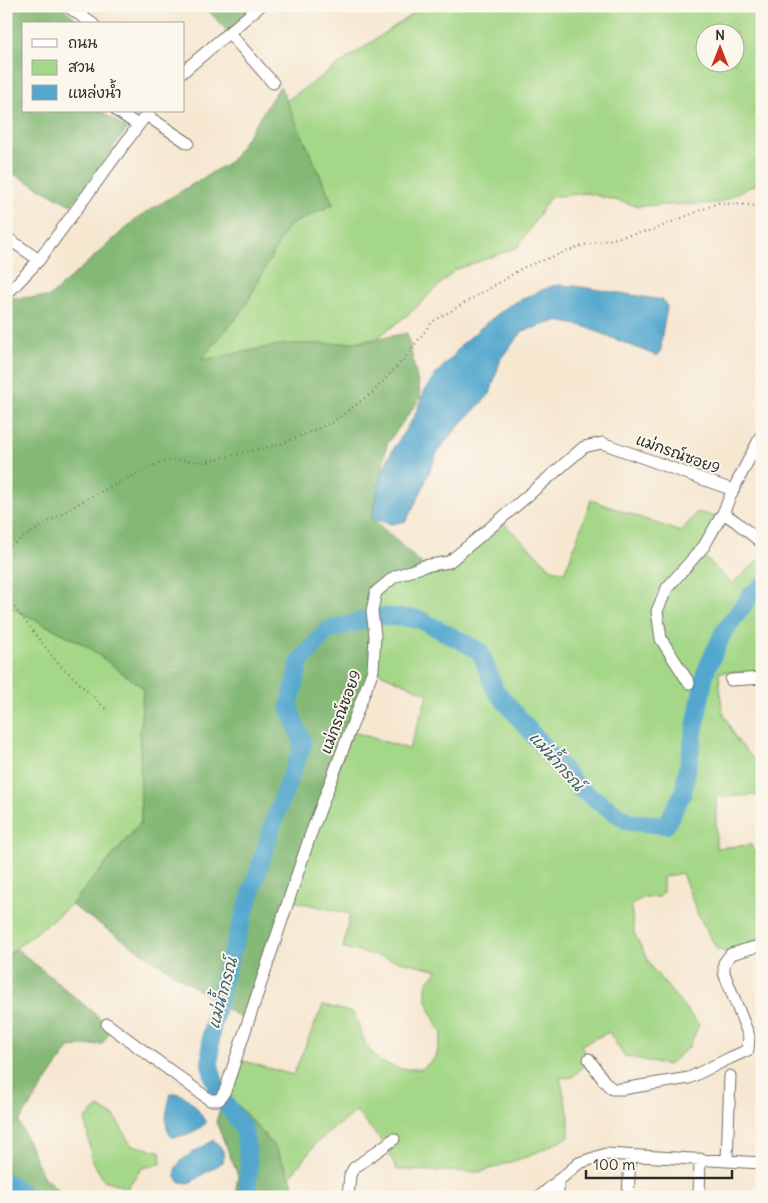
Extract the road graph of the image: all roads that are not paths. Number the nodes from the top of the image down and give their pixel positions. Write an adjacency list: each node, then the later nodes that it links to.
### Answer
1 (67, 6): 3 (street)
2 (260, 6): 4 (street)
3 (90, 22)
4 (229, 33): 5 (street); 6 (street)
5 (185, 70)
6 (274, 83)
7 (118, 112): 9 (street)
8 (148, 113): 9 (street); 10 (street)
9 (138, 125): 12 (street)
10 (188, 143)
11 (6, 237): 12 (street)
12 (39, 260): 13 (street)
13 (6, 295)
14 (762, 434): 15 (street)
15 (733, 490): 16 (street); 22 (street, แม่กรณ์ซอย9)
16 (723, 513): 17 (street); 20 (street)
17 (762, 543)
18 (762, 678): 19 (street)
19 (731, 680)
20 (689, 683)
21 (762, 945): 23 (street)
22 (107, 1024)
23 (589, 1059)
24 (730, 1076): 28 (street)
25 (394, 1139): 31 (street)
26 (630, 1156): 27 (street); 30 (street); 34 (street)
27 (700, 1160): 28 (street); 35 (street)
28 (727, 1160): 29 (street)
29 (762, 1163)
30 (558, 1180): 32 (street); 33 (street)
31 (348, 1197)
32 (539, 1197)
33 (558, 1197)
34 (628, 1197)
35 (699, 1197)

